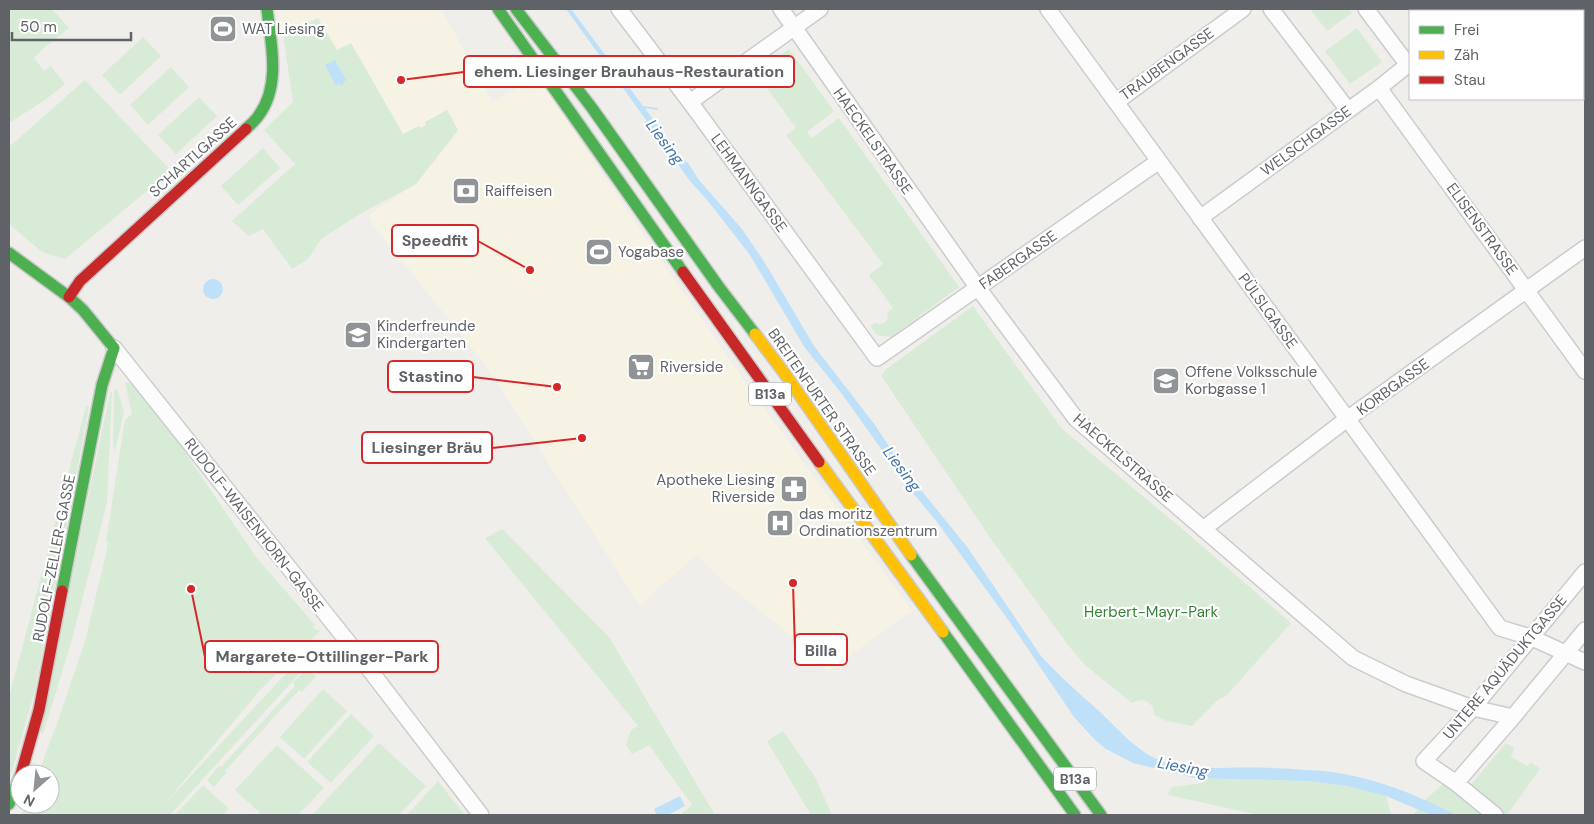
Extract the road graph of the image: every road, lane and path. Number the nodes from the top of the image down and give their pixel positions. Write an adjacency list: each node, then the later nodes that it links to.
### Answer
1 (267, 9): 23 (main road, SCHARTLGASSE)
2 (498, 9): 37 (main road, B13a)
3 (516, 9): 36 (main road, BREITENFURTER STRASSE / B13a)
4 (619, 9): 14 (street, LEHMANNGASSE)
5 (780, 9): 11 (street, HAECKELSTRASSE)
6 (820, 9): 11 (street)
7 (1048, 9): 15 (street, PÜLSLGASSE)
8 (1243, 9): 15 (street, TRAUBENGASSE)
9 (1271, 9): 16 (street)
10 (1366, 9): 12 (street)
11 (793, 28): 14 (street); 21 (street, HAECKELSTRASSE)
12 (1409, 64): 13 (street, WELSCHGASSE)
13 (1379, 88): 16 (street, WELSCHGASSE); 22 (street, ELISENSTRASSE)
14 (690, 102): 25 (street, LEHMANNGASSE)
15 (1116, 102): 17 (street, PÜLSLGASSE)
16 (1348, 110): 18 (street, WELSCHGASSE)
17 (1159, 161): 18 (street, PÜLSLGASSE); 21 (street, FABERGASSE)
18 (1200, 218): 27 (street, PÜLSLGASSE)
19 (1585, 248): 22 (street, KORBGASSE)
20 (9, 253): 23 (main road, RUDOLF-WAISENHORN-GASSE)
21 (978, 288): 25 (street, FABERGASSE); 28 (street, HAECKELSTRASSE)
22 (1527, 290): 26 (street, ELISENSTRASSE); 27 (street, KORBGASSE)
23 (69, 297): 24 (main road, RUDOLF-WAISENHORN-GASSE)
24 (114, 348): 38 (main road, RUDOLF-ZELLER-GASSE); 40 (street, RUDOLF-WAISENHORN-GASSE)
25 (877, 358)
26 (1585, 371)
27 (1347, 420): 28 (street, KORBGASSE); 31 (street, PÜLSLGASSE)
28 (1203, 529): 34 (street, HAECKELSTRASSE)
29 (1585, 572): 31 (street, UNTERE AQUÄDUKTGASSE)
30 (1585, 630): 32 (street)
31 (1530, 637): 32 (street, PÜLSLGASSE); 34 (street, UNTERE AQUÄDUKTGASSE)
32 (1566, 653): 33 (street, PÜLSLGASSE); 35 (street)
33 (1585, 662)
34 (1473, 708): 35 (street, HAECKELSTRASSE); 39 (street, UNTERE AQUÄDUKTGASSE)
35 (1513, 718): 39 (street)
36 (1030, 720): 37 (main road); 42 (main road, BREITENFURTER STRASSE / B13a)
37 (1015, 732): 41 (main road, B13a)
38 (23, 764)
39 (1456, 783): 43 (street)
40 (481, 815)
41 (1075, 815)
42 (1101, 815)
43 (1495, 815)

